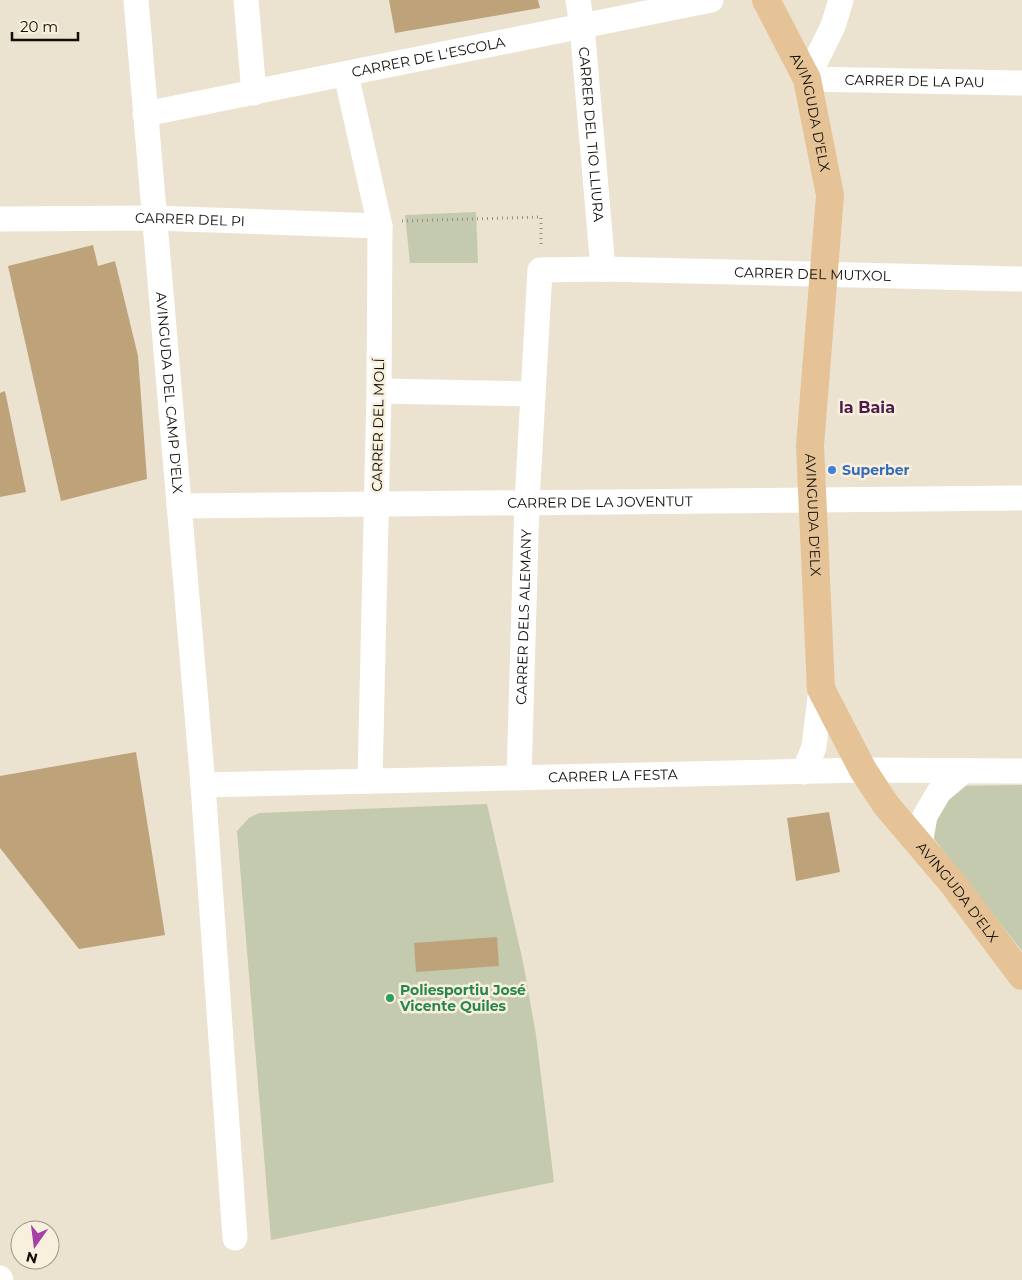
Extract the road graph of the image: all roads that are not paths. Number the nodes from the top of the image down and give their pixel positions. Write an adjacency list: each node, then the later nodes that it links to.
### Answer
1 (136, 0): 12 (street, AVINGUDA DEL CAMP D'ELX)
2 (246, 0): 11 (street)
3 (578, 0): 7 (street, CARRER DEL TIO LLIURA)
4 (712, 0): 7 (street, CARRER DE L'ESCOLA)
5 (766, 0): 9 (main road, AVINGUDA D'ELX)
6 (841, 0): 9 (street)
7 (582, 26): 8 (street, CARRER DE L'ESCOLA); 16 (street, CARRER DEL TIO LLIURA)
8 (346, 74): 11 (street, CARRER DE L'ESCOLA); 15 (street, CARRER DEL MOLÍ)
9 (807, 79): 10 (street, CARRER DE LA PAU); 18 (main road, AVINGUDA D'ELX)
10 (1022, 83)
11 (254, 92): 12 (street, CARRER DE L'ESCOLA)
12 (145, 114): 13 (street, AVINGUDA DEL CAMP D'ELX)
13 (154, 218): 14 (street, CARRER DEL PI); 15 (street, CARRER DEL PI); 26 (street, AVINGUDA DEL CAMP D'ELX)
14 (0, 219)
15 (390, 228): 20 (street, CARRER DEL MOLÍ)
16 (603, 269): 17 (street, CARRER DEL MUTXOL); 18 (street, CARRER DEL MUTXOL)
17 (540, 274): 21 (street, CARRER DELS ALEMANY)
18 (824, 274): 19 (street, CARRER DEL MUTXOL); 23 (main road, AVINGUDA D'ELX)
19 (1022, 279)
20 (379, 391): 21 (street); 25 (street, CARRER DEL MOLÍ)
21 (532, 394): 24 (street, CARRER DELS ALEMANY)
22 (1022, 498): 23 (street, CARRER DE LA JOVENTUT)
23 (812, 500): 24 (street, CARRER DE LA JOVENTUT); 27 (main road, AVINGUDA D'ELX)
24 (527, 502): 25 (street, CARRER DE LA JOVENTUT); 32 (street, CARRER DELS ALEMANY)
25 (377, 504): 26 (street, CARRER DE LA JOVENTUT); 33 (street, CARRER DEL MOLÍ)
26 (179, 506): 34 (street, AVINGUDA DEL CAMP D'ELX)
27 (821, 689): 28 (main road, AVINGUDA D'ELX); 31 (street)
28 (864, 770): 29 (street, CARRER LA FESTA); 31 (street, CARRER LA FESTA); 35 (main road, AVINGUDA D'ELX)
29 (964, 771): 30 (street, CARRER LA FESTA); 35 (street)
30 (1022, 771)
31 (804, 772): 32 (street, CARRER LA FESTA)
32 (519, 778): 33 (street, CARRER LA FESTA)
33 (370, 781): 34 (street, CARRER LA FESTA)
34 (203, 785): 37 (street, AVINGUDA DEL CAMP D'ELX)
35 (920, 845): 36 (main road, AVINGUDA D'ELX)
36 (1022, 976)
37 (235, 1238)

